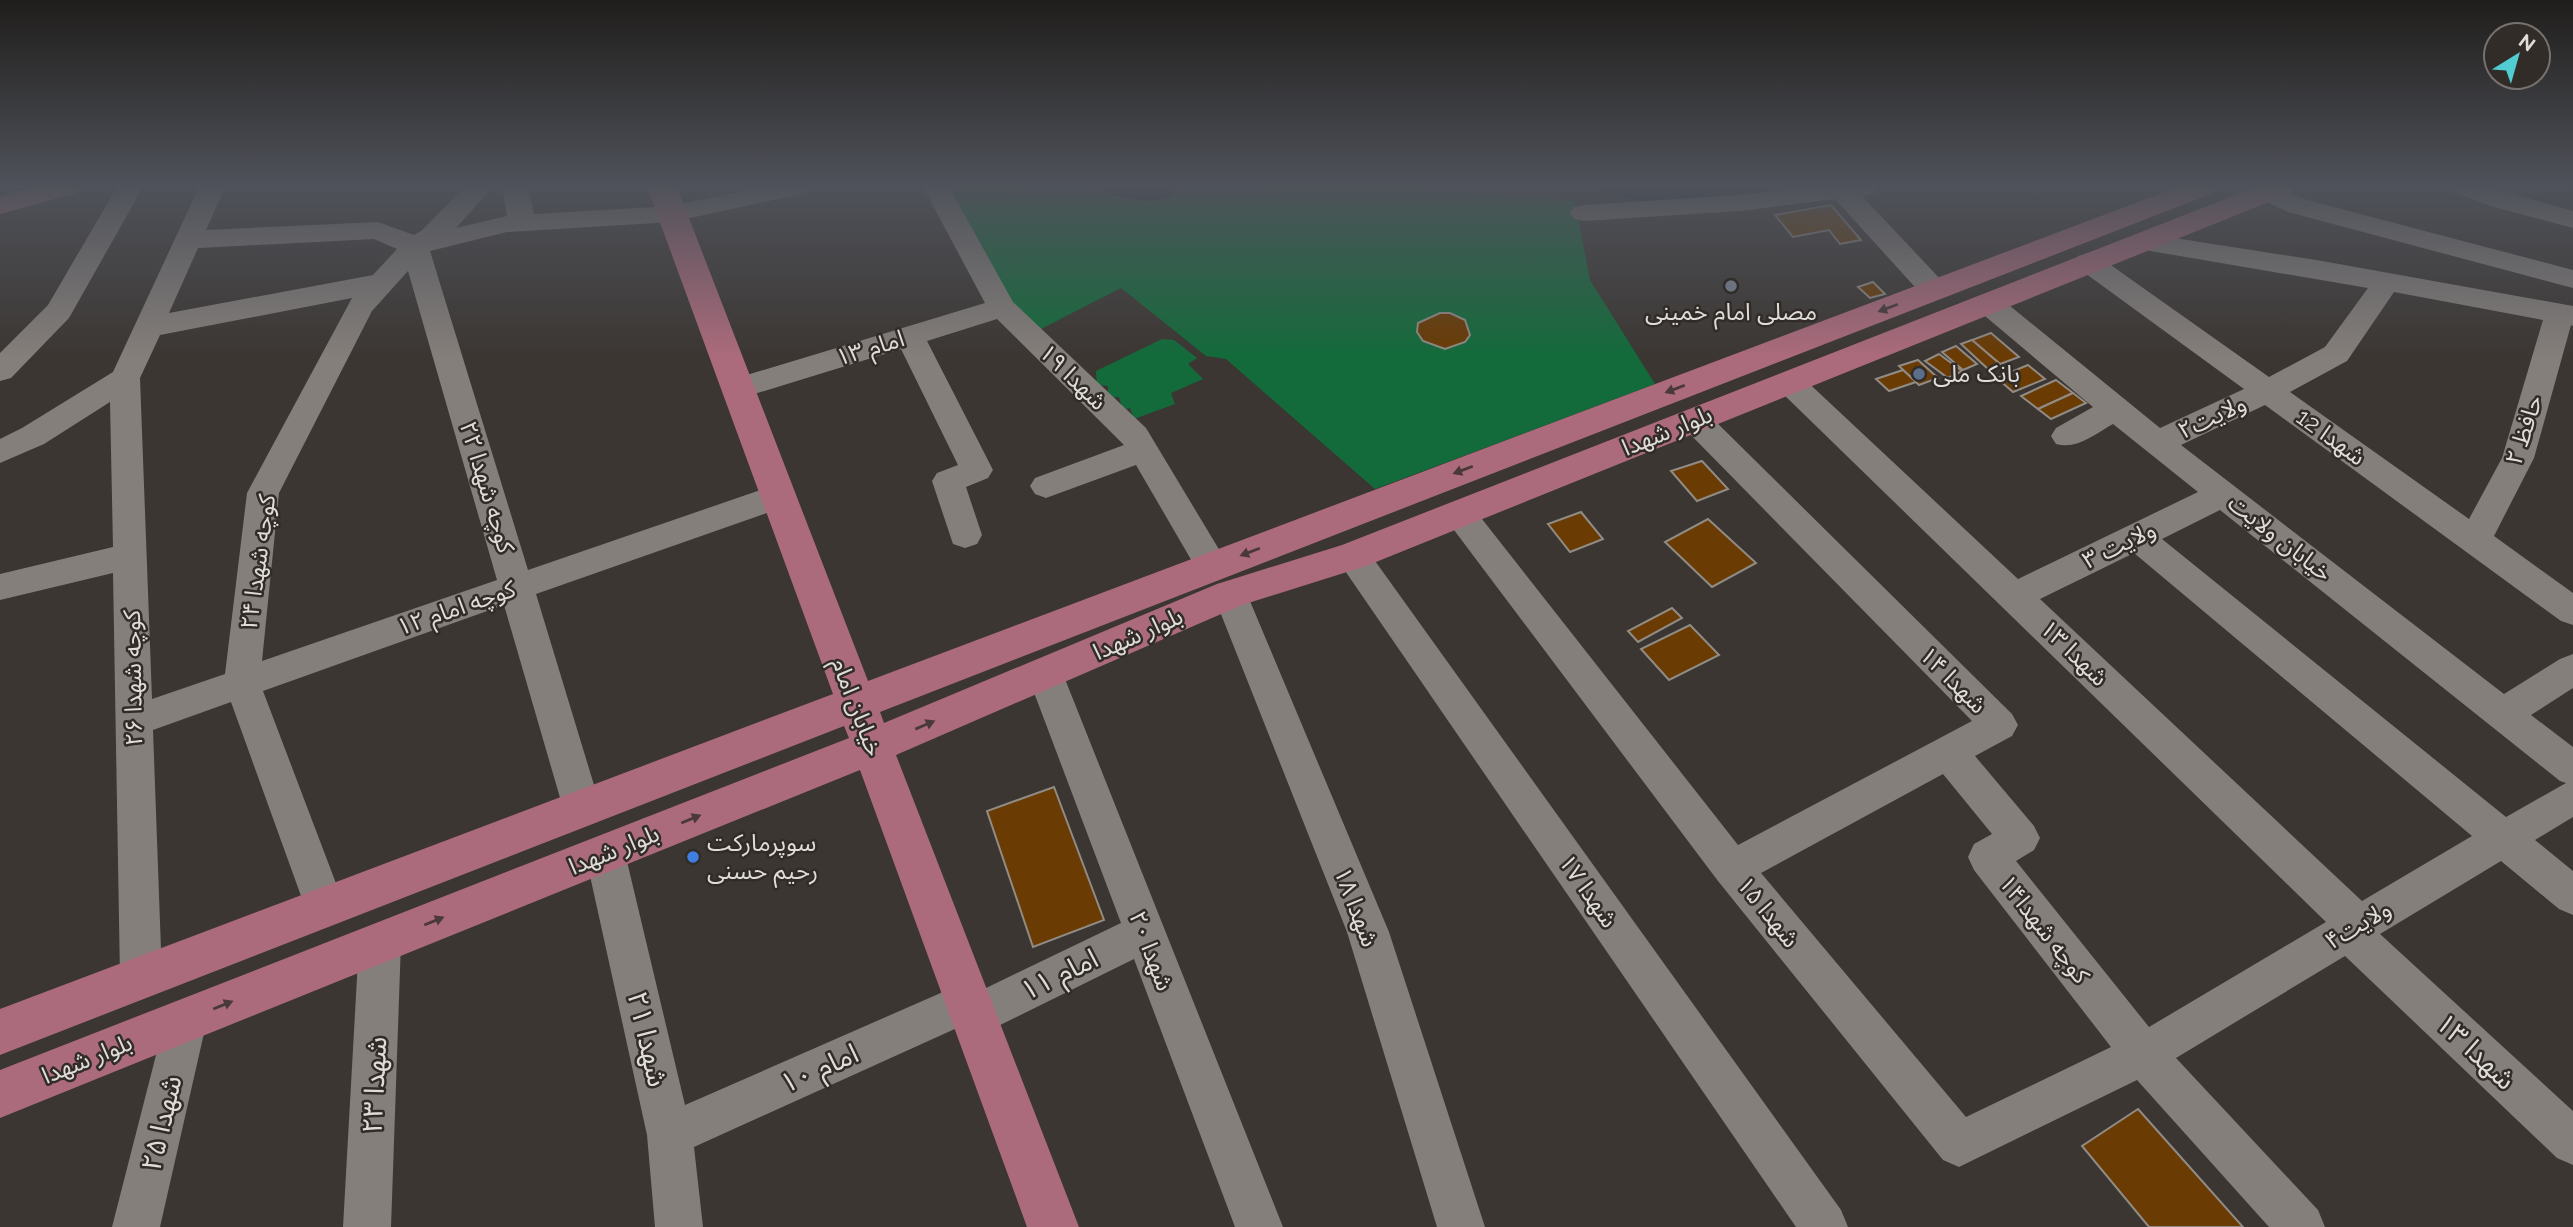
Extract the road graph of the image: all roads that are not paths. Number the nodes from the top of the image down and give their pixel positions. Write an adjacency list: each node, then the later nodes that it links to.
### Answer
1 (97, 244): 24 (street)
2 (185, 244): 22 (street)
3 (411, 244): 13 (street)
4 (418, 244): 13 (street, کوچه شهدا ۲۴)
5 (422, 244): 13 (street)
6 (684, 244): 27 (main road, خیابان امام)
7 (967, 244): 20 (street, شهدا ۱۹)
8 (1896, 244): 18 (street)
9 (2053, 244): 18 (main road, بلوار شهدا)
10 (2137, 244): 14 (main road, بلوار شهدا)
11 (2157, 244): 16 (street)
12 (2448, 244): 15 (street)
13 (415, 246): 17 (street, کوچه شهدا ۲۴); 48 (street, کوچه شهدا ۲۲)
14 (2088, 262): 19 (main road, بلوار شهدا); 28 (street, شهدا 12)
15 (2573, 279)
16 (2387, 282): 21 (street); 28 (street, ولایت۲)
17 (381, 283): 22 (street); 53 (street, کوچه شهدا ۲۴)
18 (1934, 290): 34 (main road, بلوار شهدا, one-way to 34)
19 (1989, 304): 26 (main road, بلوار شهدا); 29 (street, خیابان ولایت)
20 (1002, 308): 23 (street, امام ۱۳); 33 (street, شهدا ۱۹)
21 (2566, 315): 43 (street, حافظ ۲)
22 (148, 327): 25 (street)
23 (910, 336): 27 (street, امام ۱۳); 41 (street)
24 (0, 371)
25 (125, 378): 35 (street); 44 (street, کوچه شهدا ۲۶)
26 (1789, 382): 30 (main road, بلوار شهدا); 49 (street, شهدا ۱۳)
27 (738, 388): 39 (main road, خیابان امام)
28 (2267, 391): 32 (street, ولایت۲); 43 (street, شهدا 12)
29 (2116, 408): 31 (street); 32 (street, خیابان ولایت)
30 (1695, 420): 36 (main road, بلوار شهدا); 58 (street, شهدا ۱۴)
31 (2067, 436)
32 (2157, 443): 38 (street, خیابان ولایت)
33 (1143, 450): 37 (street); 46 (street, شهدا ۱۹)
34 (1515, 450): 36 (main road); 46 (main road, بلوار شهدا, one-way to 46)
35 (0, 452)
36 (1534, 484): 40 (main road, بلوار شهدا)
37 (1046, 486)
38 (2224, 494): 42 (street, ولایت ۳); 55 (street, خیابان ولایت)
39 (778, 495): 48 (street, کوچه امام ۱۲); 54 (main road, خیابان امام)
40 (1458, 514): 45 (main road, بلوار شهدا); 64 (street, شهدا ۱۵)
41 (965, 535)
42 (2136, 536): 49 (street, ولایت ۳); 62 (street)
43 (2474, 540): 50 (street, شهدا 12)
44 (130, 556): 47 (street); 56 (street, کوچه شهدا ۲۶)
45 (1353, 556): 46 (main road, بلوار شهدا); 84 (street, شهدا ۱۷)
46 (1221, 580): 52 (main road, بلوار شهدا); 54 (main road, بلوار شهدا); 83 (street, شهدا ۱۸)
47 (0, 587)
48 (516, 587): 53 (street, کوچه امام ۱۲); 61 (street, کوچه شهدا ۲۲)
49 (2015, 596): 67 (street, شهدا ۱۳)
50 (2573, 611)
51 (2573, 669): 55 (street)
52 (1045, 674): 57 (main road, بلوار شهدا, one-way to 52); 68 (street, شهدا ۲۰)
53 (242, 683): 56 (street, کوچه امام ۱۲); 66 (street, کوچه شهدا ۲۴)
54 (856, 703): 57 (main road, خیابان امام); 61 (main road, بلوار شهدا)
55 (2504, 713): 59 (street, خیابان ولایت)
56 (134, 721): 70 (street, کوچه شهدا ۲۶)
57 (873, 747): 63 (main road, بلوار شهدا, one-way to 57); 71 (main road, خیابان امام)
58 (1947, 751): 64 (street, شهدا ۱۴); 74 (street, کوچه شهدا۱۴)
59 (2573, 769)
60 (2573, 797): 62 (street, ولایت۴)
61 (582, 808): 66 (main road, بلوار شهدا)
62 (2505, 838): 65 (street); 67 (street, ولایت۴)
63 (605, 853): 69 (main road, بلوار شهدا, one-way to 63); 76 (street, شهدا ۲۱)
64 (1732, 868): 74 (street, شهدا ۱۵)
65 (2573, 896)
66 (325, 907): 70 (main road, بلوار شهدا)
67 (2353, 928): 74 (street, ولایت۴); 77 (street, شهدا ۱۳)
68 (1144, 933): 71 (street, امام ۱۱); 82 (street, شهدا ۲۰)
69 (380, 943): 72 (main road, بلوار شهدا, one-way to 69); 79 (street, شهدا ۲۳)
70 (141, 977): 73 (main road, بلوار شهدا)
71 (971, 1008): 76 (street, امام ۱۰); 81 (main road, خیابان امام)
72 (186, 1020): 75 (main road, بلوار شهدا); 78 (street, شهدا ۲۵)
73 (0, 1032)
74 (2143, 1054): 85 (street)
75 (0, 1094)
76 (670, 1135): 80 (street, شهدا ۲۱)
77 (2573, 1142)
78 (136, 1227)
79 (367, 1227)
80 (680, 1227)
81 (1053, 1227)
82 (1259, 1227)
83 (1461, 1227)
84 (1824, 1227)
85 (2301, 1227)

